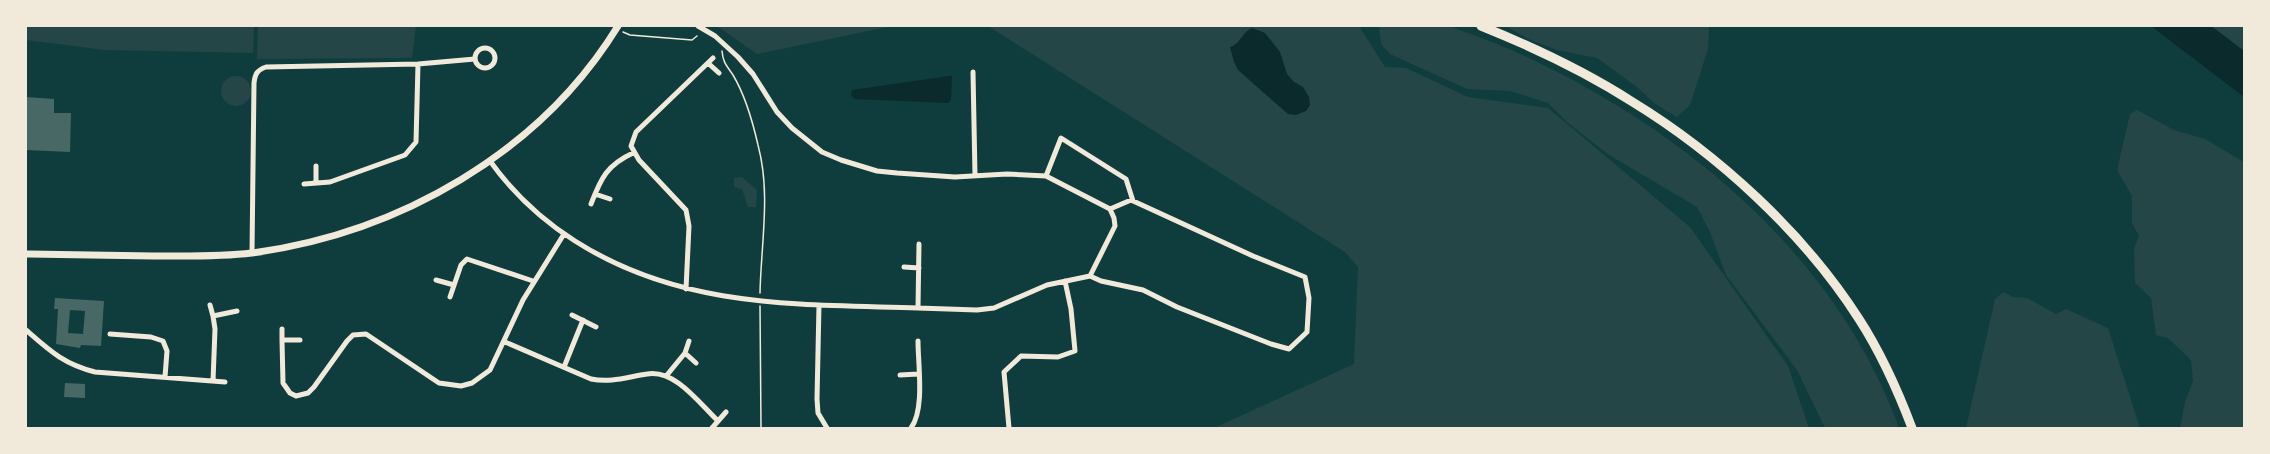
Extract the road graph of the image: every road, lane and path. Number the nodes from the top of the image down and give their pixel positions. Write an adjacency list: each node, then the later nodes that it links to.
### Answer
1 (618, 26): 12 (street)
2 (698, 26): 14 (street)
3 (1481, 26): 71 (highway)
4 (624, 32): 5 (path)
5 (700, 34)
6 (722, 49): 36 (path)
7 (475, 59): 8 (street)
8 (418, 64): 16 (street); 25 (street)
9 (973, 72): 14 (street)
10 (719, 73): 11 (street)
11 (633, 153): 18 (street); 34 (street)
12 (490, 161): 23 (street); 25 (street)
13 (316, 166): 16 (street)
14 (975, 176): 15 (street)
15 (1046, 176): 20 (street); 22 (street)
16 (316, 183): 17 (street)
17 (304, 184)
18 (595, 194): 19 (street); 21 (street)
19 (610, 199)
20 (1133, 201): 22 (street); 29 (street)
21 (591, 204)
22 (1110, 209): 29 (street)
23 (564, 234): 31 (street); 34 (street)
24 (919, 244): 28 (street)
25 (252, 253): 26 (street)
26 (26, 254)
27 (904, 267): 28 (street)
28 (919, 268): 39 (street)
29 (1090, 276): 32 (street)
30 (436, 280): 33 (street)
31 (533, 281): 33 (street); 54 (street)
32 (1065, 281): 39 (street); 70 (street)
33 (454, 285): 35 (street)
34 (686, 289): 36 (street)
35 (450, 297)
36 (760, 302): 38 (street); 67 (path)
37 (210, 305): 42 (street)
38 (819, 305): 39 (street); 68 (street)
39 (918, 308)
40 (237, 311): 42 (street)
41 (572, 315): 43 (street)
42 (213, 316): 62 (street)
43 (583, 320): 45 (street); 57 (street)
44 (128, 327): 49 (street)
45 (596, 327)
46 (282, 329): 50 (street)
47 (26, 330): 61 (street)
48 (110, 334): 49 (street)
49 (128, 335): 61 (street)
50 (282, 340): 51 (street); 54 (street)
51 (300, 340)
52 (689, 341): 55 (street)
53 (918, 341): 58 (street)
54 (505, 342): 57 (street)
55 (685, 353): 56 (street); 59 (street)
56 (696, 363)
57 (564, 367): 59 (street)
58 (918, 374): 60 (street); 69 (street)
59 (667, 375): 65 (street)
60 (900, 375)
61 (165, 377): 62 (street)
62 (213, 381): 63 (street)
63 (225, 382)
64 (726, 412): 65 (street)
65 (718, 421): 66 (street)
66 (712, 429)
67 (761, 429)
68 (827, 429)
69 (911, 429)
70 (1009, 429)
71 (1912, 429)

